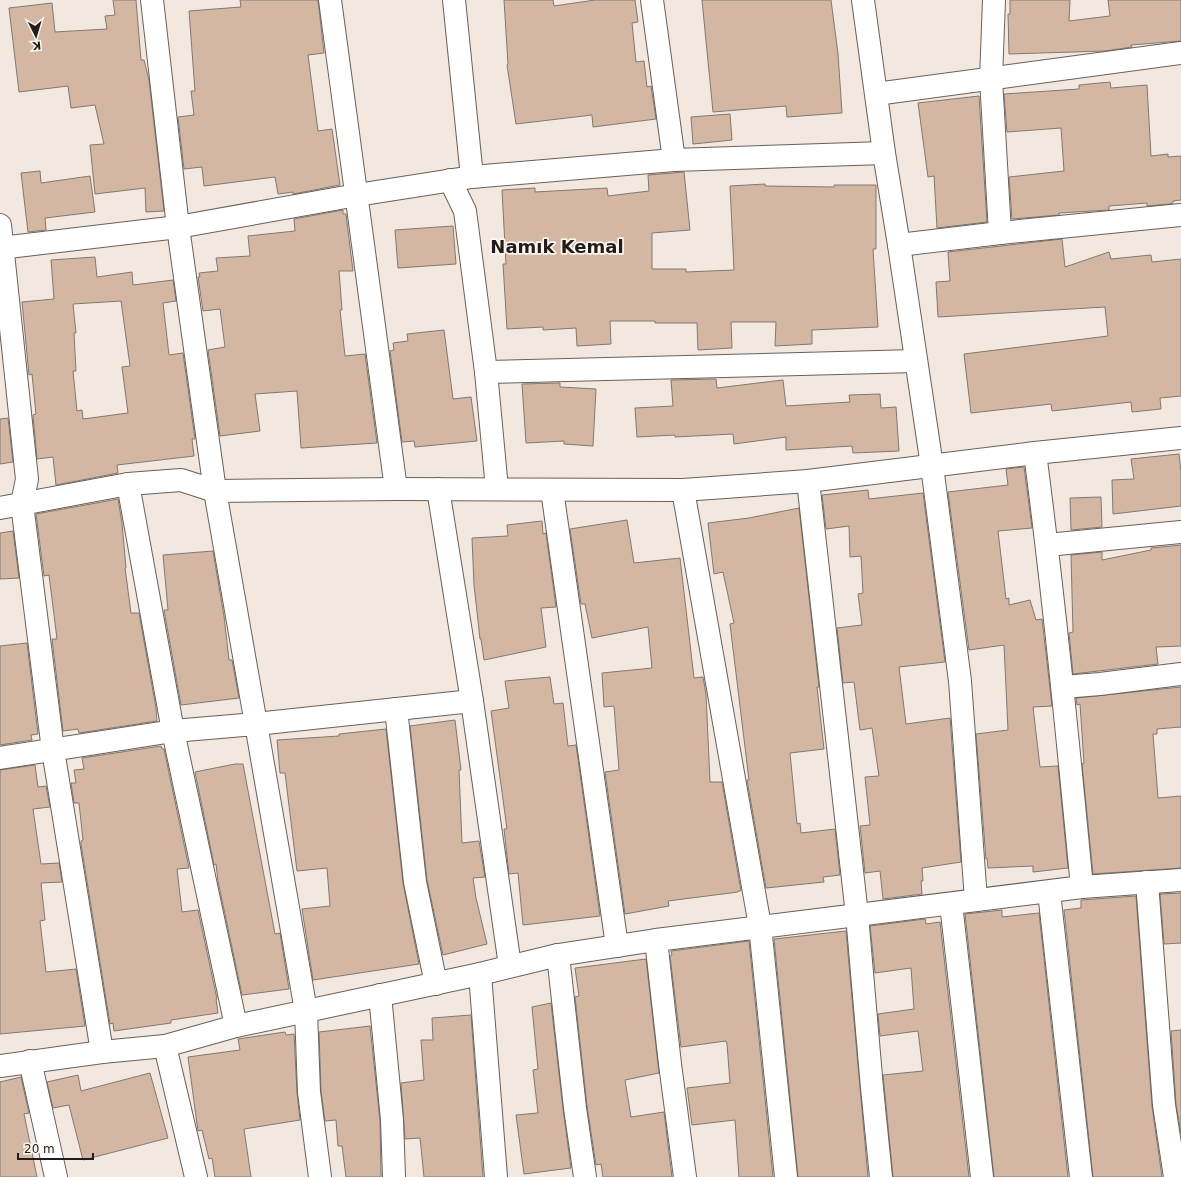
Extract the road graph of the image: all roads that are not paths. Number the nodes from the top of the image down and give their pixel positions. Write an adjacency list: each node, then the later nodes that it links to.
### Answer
1 (152, 0): 17 (street)
2 (330, 0): 14 (street)
3 (454, 0): 12 (street)
4 (652, 0): 11 (street)
5 (863, 0): 9 (street)
6 (994, 0): 8 (street)
7 (1181, 52): 8 (street)
8 (991, 79): 9 (street); 18 (street)
9 (876, 94): 10 (street)
10 (884, 152): 11 (street); 19 (street)
11 (674, 160): 12 (street)
12 (472, 177): 13 (street)
13 (450, 180): 14 (street); 22 (street)
14 (357, 195): 17 (street); 28 (street)
15 (1181, 215): 18 (street)
16 (0, 225): 20 (street)
17 (178, 227): 20 (street); 33 (street)
18 (1000, 233): 19 (street)
19 (899, 245): 21 (street)
20 (1, 248): 34 (street)
21 (916, 361): 22 (street); 25 (street)
22 (486, 372): 30 (street)
23 (1181, 438): 24 (street)
24 (1035, 453): 25 (street); 37 (street)
25 (932, 466): 26 (street); 50 (street)
26 (808, 482): 32 (street); 52 (street)
27 (128, 484): 33 (street); 34 (street); 43 (street)
28 (396, 489): 29 (street); 33 (street)
29 (438, 489): 30 (street); 40 (street)
30 (497, 489): 31 (street)
31 (552, 490): 32 (street); 55 (street)
32 (683, 490): 53 (street)
33 (215, 491): 42 (street)
34 (22, 504): 35 (street); 44 (street)
35 (0, 508)
36 (1181, 532): 37 (street)
37 (1047, 545): 39 (street)
38 (1181, 674): 39 (street)
39 (1063, 687): 48 (street)
40 (472, 702): 41 (street); 57 (street)
41 (396, 709): 42 (street); 59 (street)
42 (256, 724): 43 (street); 61 (street)
43 (174, 731): 44 (street); 62 (street)
44 (53, 750): 45 (street); 64 (street)
45 (0, 758)
46 (1181, 880): 47 (street)
47 (1148, 882): 48 (street); 78 (street)
48 (1082, 887): 49 (street)
49 (1049, 892): 50 (street); 77 (street)
50 (976, 900): 51 (street)
51 (951, 904): 52 (street); 76 (street)
52 (857, 915): 53 (street); 75 (street)
53 (760, 926): 54 (street); 74 (street)
54 (656, 940): 55 (street); 73 (street)
55 (617, 946): 56 (street)
56 (558, 955): 57 (street); 72 (street)
57 (510, 966): 58 (street)
58 (480, 974): 59 (street); 71 (street)
59 (436, 984): 60 (street)
60 (380, 995): 61 (street); 70 (street)
61 (306, 1011): 62 (street); 69 (street)
62 (236, 1026): 63 (street)
63 (165, 1046): 64 (street); 68 (street)
64 (102, 1052): 65 (street)
65 (30, 1061): 66 (street); 67 (street)
66 (0, 1066)
67 (56, 1177)
68 (196, 1177)
69 (320, 1177)
70 (394, 1177)
71 (496, 1177)
72 (585, 1177)
73 (685, 1177)
74 (786, 1177)
75 (881, 1177)
76 (982, 1177)
77 (1081, 1177)
78 (1175, 1177)

